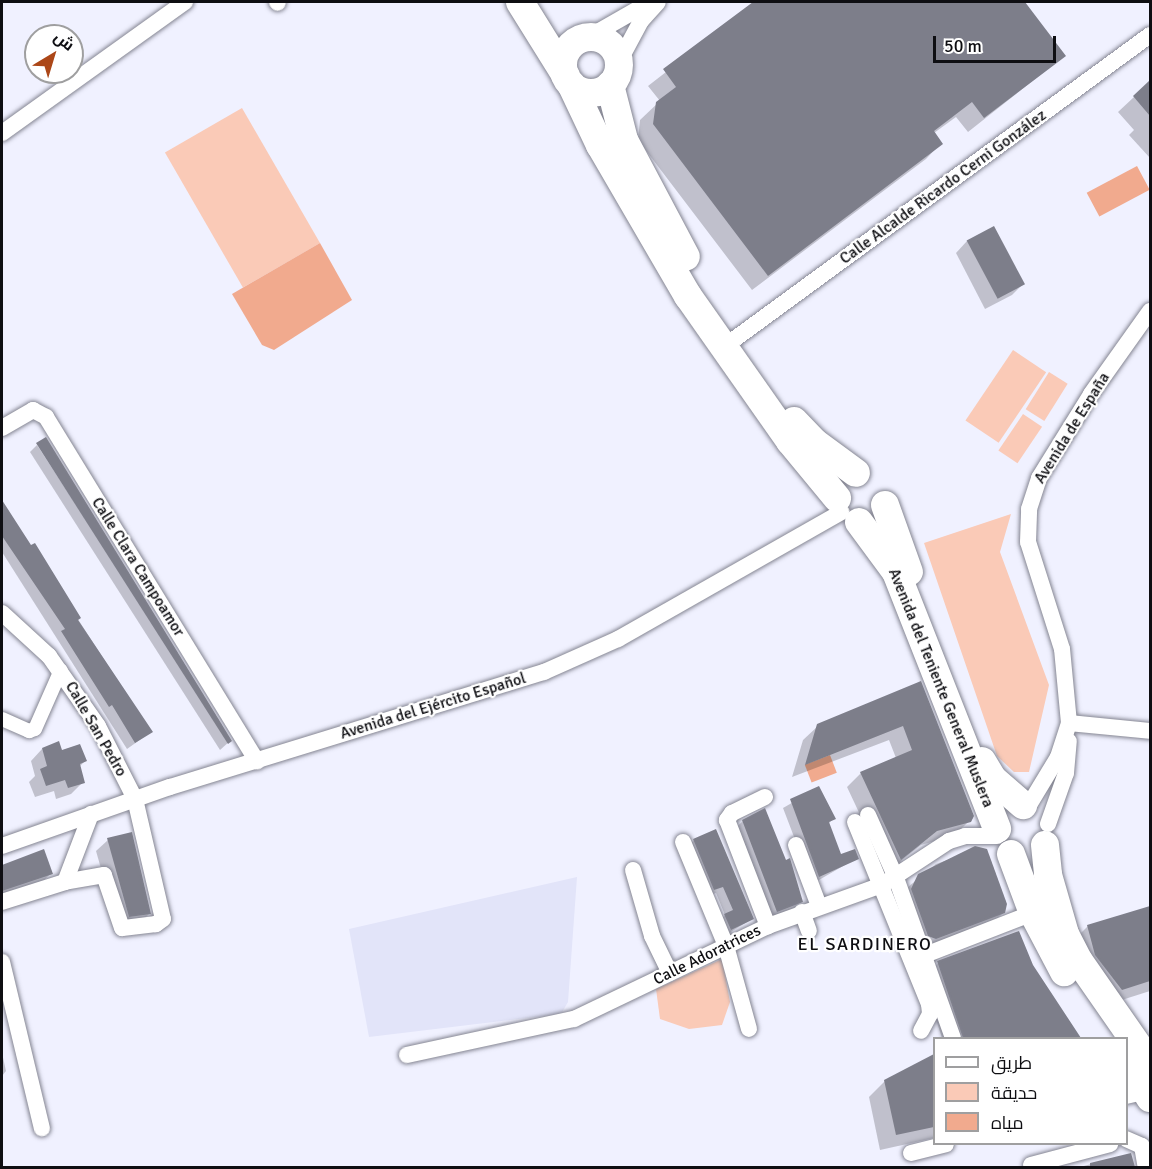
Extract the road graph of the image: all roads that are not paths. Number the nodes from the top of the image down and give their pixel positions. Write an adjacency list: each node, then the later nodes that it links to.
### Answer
1 (186, 2): 9 (street)
2 (522, 2): 6 (highway); 8 (highway, Avenida del Teniente General Muslera)
3 (650, 2): 6 (street)
4 (658, 2): 7 (street)
5 (1150, 35): 11 (street, Calle Alcalde Ricardo Cerni González)
6 (586, 38): 7 (highway); 8 (highway)
7 (614, 74): 8 (highway); 11 (highway)
8 (568, 80): 15 (highway, Avenida del Teniente General Muslera)
9 (2, 133)
10 (1150, 311): 19 (street, Avenida de España)
11 (736, 338): 13 (highway)
12 (2, 428): 21 (street, Calle Clara Campoamor)
13 (856, 473): 14 (highway); 15 (highway)
14 (885, 505): 15 (highway); 26 (highway, Avenida del Teniente General Muslera)
15 (846, 511): 21 (street, Avenida del Ejército Español); 27 (highway, Avenida del Teniente General Muslera)
16 (2, 613): 17 (street, Calle San Pedro)
17 (61, 670): 18 (street); 23 (street, Calle San Pedro)
18 (2, 719)
19 (1069, 727): 20 (street); 26 (street, Avenida de España); 26 (street, Avenida de España)
20 (1150, 731)
21 (257, 761): 23 (street, Avenida del Ejército Español)
22 (765, 797): 38 (street)
23 (135, 799): 24 (street, Avenida del Ejército Español); 32 (street, Calle San Pedro)
24 (91, 814): 30 (street, Avenida del Ejército Español); 32 (street)
25 (862, 819): 33 (street)
26 (1036, 820): 27 (highway); 27 (highway); 49 (highway, Avenida de España)
27 (1002, 839): 33 (street, Calle Adoratrices); 37 (highway)
28 (683, 842): 40 (street)
29 (796, 845): 35 (street)
30 (2, 846)
31 (633, 870): 43 (street)
32 (65, 882): 34 (street)
33 (889, 882): 35 (street, Calle Adoratrices); 41 (street); 45 (street)
34 (2, 902)
35 (819, 906): 36 (street, Calle Adoratrices)
36 (802, 912): 38 (street, Calle Adoratrices); 39 (street)
37 (1033, 913): 41 (street); 47 (highway)
38 (768, 926): 40 (street, Calle Adoratrices)
39 (809, 931)
40 (726, 946): 43 (street, Calle Adoratrices); 44 (street)
41 (924, 955): 46 (street)
42 (2, 962): 52 (street)
43 (670, 973): 48 (street, Calle Adoratrices)
44 (749, 1029)
45 (921, 1031)
46 (953, 1037)
47 (1110, 1037)
48 (407, 1054)
49 (1150, 1063)
50 (1128, 1064): 51 (highway)
51 (1141, 1095)
52 (42, 1128)
53 (1128, 1140): 58 (street)
54 (939, 1145): 56 (street)
55 (1103, 1145): 57 (street)
56 (911, 1153)
57 (1031, 1165)
58 (1146, 1167)

